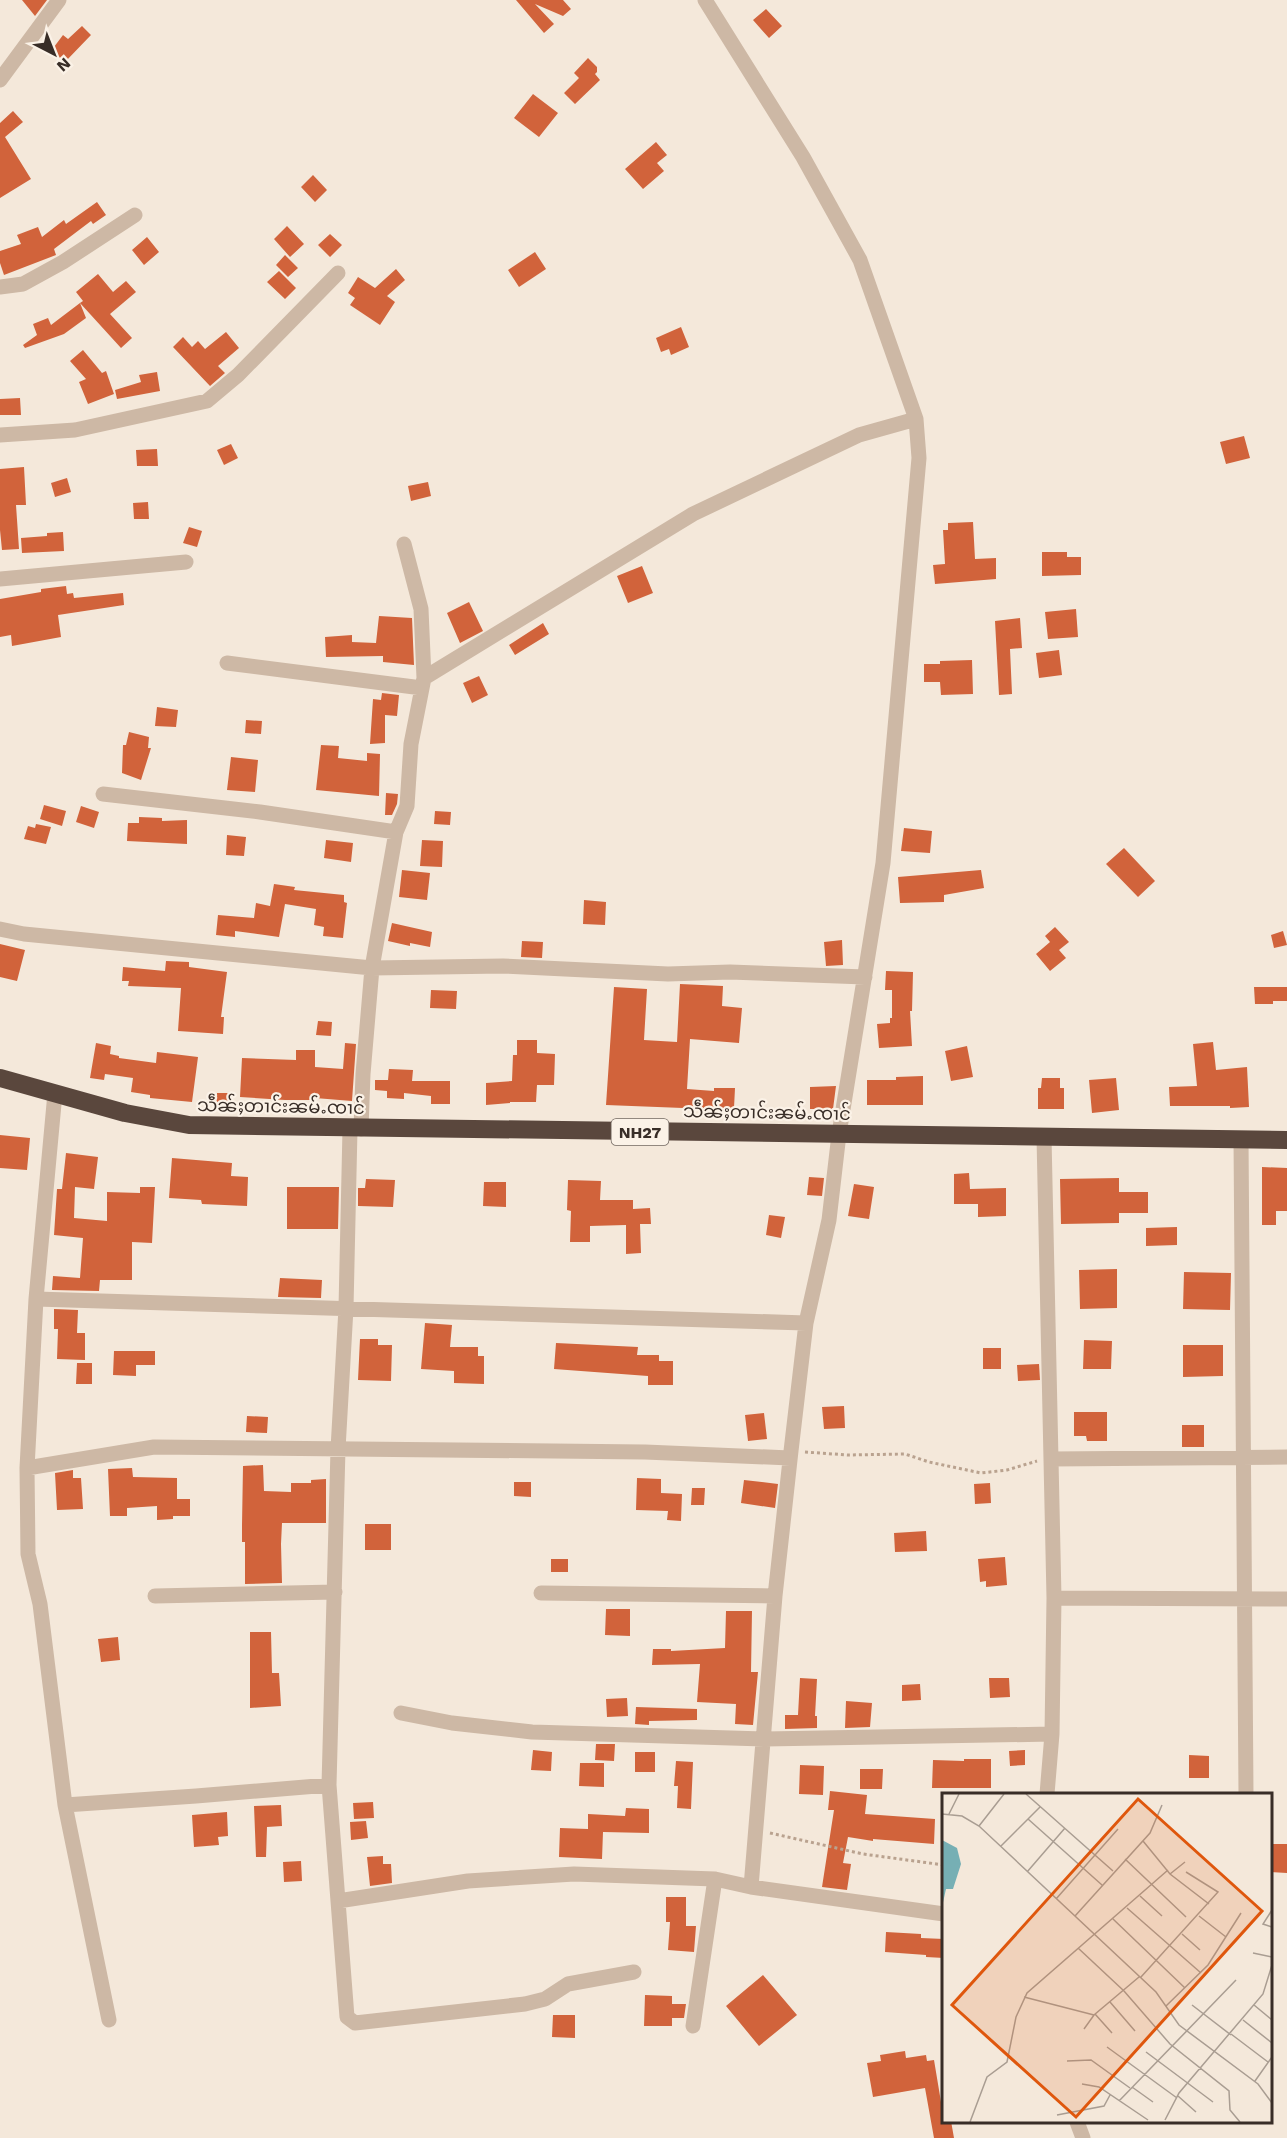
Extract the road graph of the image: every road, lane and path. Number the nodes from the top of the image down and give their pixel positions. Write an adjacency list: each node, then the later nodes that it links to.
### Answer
1 (59, 0): 3 (street)
2 (705, 0): 7 (street)
3 (0, 80)
4 (135, 215): 6 (street)
5 (338, 273): 8 (street)
6 (0, 287)
7 (916, 419): 13 (street); 18 (street)
8 (0, 435)
9 (404, 544): 13 (street)
10 (186, 562): 11 (street)
11 (0, 579)
12 (227, 663): 13 (street)
13 (423, 683): 15 (street)
14 (103, 794): 15 (street)
15 (396, 832): 17 (street)
16 (0, 929): 17 (street)
17 (372, 968): 18 (street); 21 (street)
18 (865, 977): 22 (street)
19 (0, 1078): 20 (highway, သဵၼ်ႈတၢင်းၼမ်ႉၸၢင် / NH27)
20 (55, 1093): 21 (highway, သဵၼ်ႈတၢင်းၼမ်ႉၸၢင် / NH27); 26 (street)
21 (355, 1129): 22 (highway, သဵၼ်ႈတၢင်းၼမ်ႉၸၢင် / NH27); 27 (street)
22 (839, 1134): 23 (highway, သဵၼ်ႈတၢင်းၼမ်ႉၸၢင် / NH27); 28 (street)
23 (1044, 1137): 24 (highway, သဵၼ်ႈတၢင်းၼမ်ႉၸၢင် / NH27); 33 (street)
24 (1241, 1139): 25 (highway, သဵၼ်ႈတၢင်းၼမ်ႉၸၢင် / NH27); 32 (street)
25 (1287, 1140)
26 (36, 1299): 27 (street); 34 (street)
27 (346, 1308): 28 (street); 29 (street)
28 (806, 1323): 30 (street)
29 (338, 1449): 30 (street); 34 (street); 35 (street)
30 (791, 1455): 33 (path); 38 (street)
31 (1287, 1457): 32 (street)
32 (1243, 1458): 33 (street); 40 (street)
33 (1051, 1459): 39 (street)
34 (27, 1468): 48 (street)
35 (335, 1592): 37 (street); 45 (street)
36 (541, 1593): 38 (street)
37 (155, 1596)
38 (775, 1596): 44 (street)
39 (1054, 1598): 40 (street); 43 (street)
40 (1244, 1599): 41 (street); 47 (street)
41 (1287, 1599)
42 (401, 1713): 44 (street)
43 (1052, 1734): 44 (street); 46 (street)
44 (765, 1739): 49 (street)
45 (329, 1785): 48 (street); 53 (street)
46 (1047, 1793)
47 (1246, 1793)
48 (65, 1804): 56 (street)
49 (757, 1830): 50 (path); 52 (street)
50 (942, 1865)
51 (715, 1880): 52 (street); 53 (street); 57 (street)
52 (752, 1887): 54 (street)
53 (338, 1901): 55 (street)
54 (942, 1914)
55 (634, 1972)
56 (108, 2020)
57 (693, 2026)
58 (1078, 2123): 59 (street)
59 (1083, 2138)

